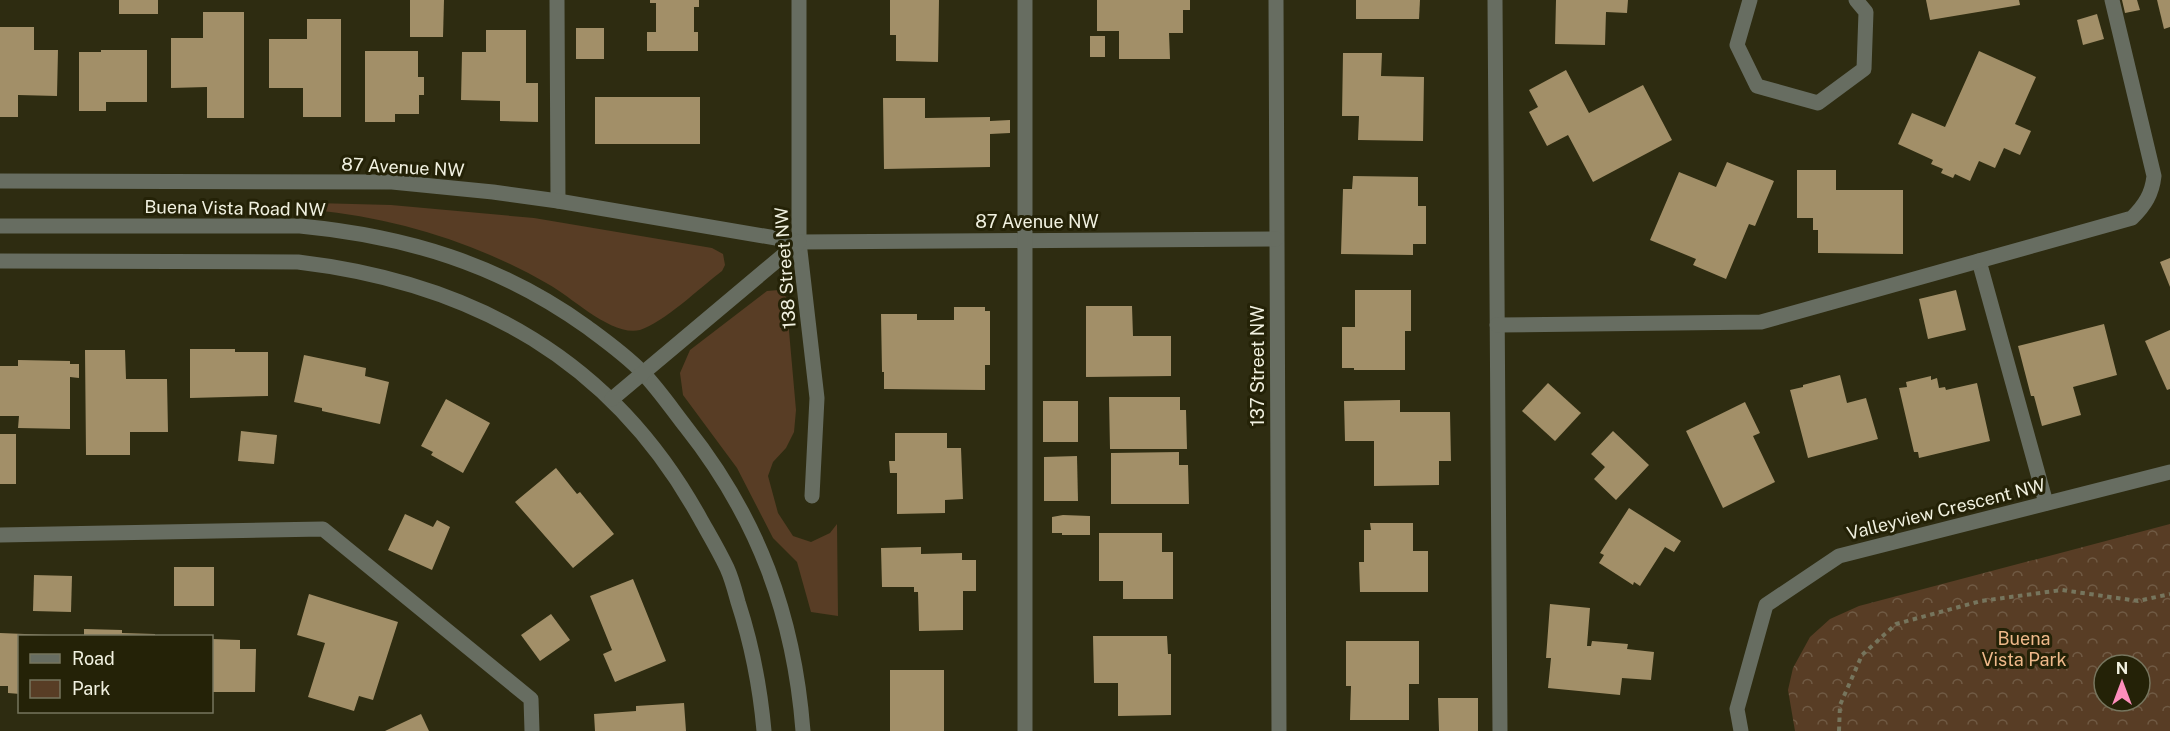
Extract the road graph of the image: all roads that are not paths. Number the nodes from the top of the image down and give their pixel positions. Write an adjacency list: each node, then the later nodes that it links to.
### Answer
1 (557, 0): 10 (street)
2 (799, 0): 14 (street, 138 Street NW)
3 (1025, 0): 13 (street)
4 (1276, 0): 12 (street, 137 Street NW)
5 (1495, 0): 17 (street)
6 (1750, 0): 7 (street)
7 (1856, 0)
8 (2112, 0): 16 (street)
9 (0, 180): 10 (street, 87 Avenue NW)
10 (558, 201): 14 (street, 87 Avenue NW)
11 (0, 226): 18 (street, Buena Vista Road NW)
12 (1276, 239): 13 (street, 87 Avenue NW); 28 (street, 137 Street NW)
13 (1024, 241): 14 (street, 87 Avenue NW); 27 (street)
14 (799, 242): 18 (street); 21 (street, 138 Street NW)
15 (0, 261): 19 (street)
16 (1979, 261): 17 (street); 22 (street)
17 (1497, 326): 29 (street)
18 (643, 372): 19 (street); 26 (street, Buena Vista Road NW)
19 (612, 399): 25 (street)
20 (2170, 472): 22 (street, Valleyview Crescent NW)
21 (812, 496)
22 (2046, 503): 30 (street, Valleyview Crescent NW)
23 (0, 535): 24 (street)
24 (532, 731)
25 (764, 731)
26 (803, 731)
27 (1024, 731)
28 (1280, 731)
29 (1500, 731)
30 (1741, 731)

